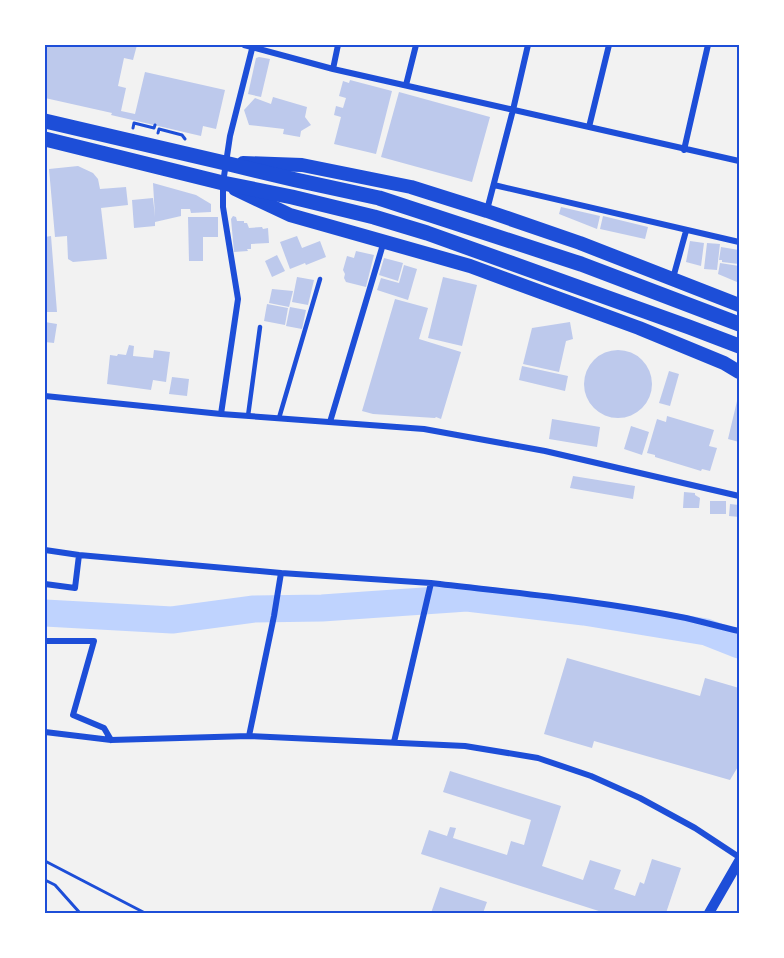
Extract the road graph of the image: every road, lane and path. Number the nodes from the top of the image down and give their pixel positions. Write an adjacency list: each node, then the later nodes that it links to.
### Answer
1 (244, 45): 7 (street)
2 (338, 45): 8 (street)
3 (416, 45): 9 (street)
4 (528, 45): 10 (street)
5 (609, 45): 14 (street)
6 (708, 45): 18 (street)
7 (252, 46): 8 (street); 20 (street)
8 (333, 69): 9 (street)
9 (406, 85): 10 (street)
10 (513, 110): 14 (street); 22 (street)
11 (45, 121): 20 (highway)
12 (136, 123): 13 (path)
13 (155, 125)
14 (589, 127): 18 (street)
15 (159, 129): 16 (path)
16 (182, 135)
17 (45, 139): 21 (highway)
18 (684, 150): 19 (street)
19 (739, 161)
20 (225, 163): 21 (street); 23 (main road); 30 (highway)
21 (223, 183): 25 (main road); 32 (highway); 35 (street)
22 (494, 185): 23 (street); 24 (street)
23 (487, 211): 28 (main road)
24 (686, 231): 26 (street); 28 (street)
25 (384, 241): 33 (main road); 38 (street)
26 (739, 242)
27 (321, 279): 37 (lane)
28 (673, 279): 29 (main road)
29 (739, 305)
30 (739, 324)
31 (260, 327): 36 (lane)
32 (739, 346)
33 (739, 372)
34 (45, 396): 35 (street)
35 (221, 414): 36 (street)
36 (248, 416): 37 (street)
37 (279, 418): 38 (street)
38 (330, 422): 39 (street)
39 (739, 496)
40 (45, 550): 41 (street)
41 (79, 555): 42 (street); 44 (street)
42 (281, 573): 43 (street); 48 (street)
43 (431, 583): 45 (street); 50 (street)
44 (45, 584)
45 (739, 631)
46 (45, 641): 49 (street)
47 (45, 732): 49 (street)
48 (249, 736): 49 (street); 50 (street)
49 (111, 740)
50 (394, 742): 51 (street)
51 (739, 859): 56 (street)
52 (45, 861): 55 (path)
53 (45, 880): 54 (path)
54 (80, 913)
55 (145, 913)
56 (709, 913)

